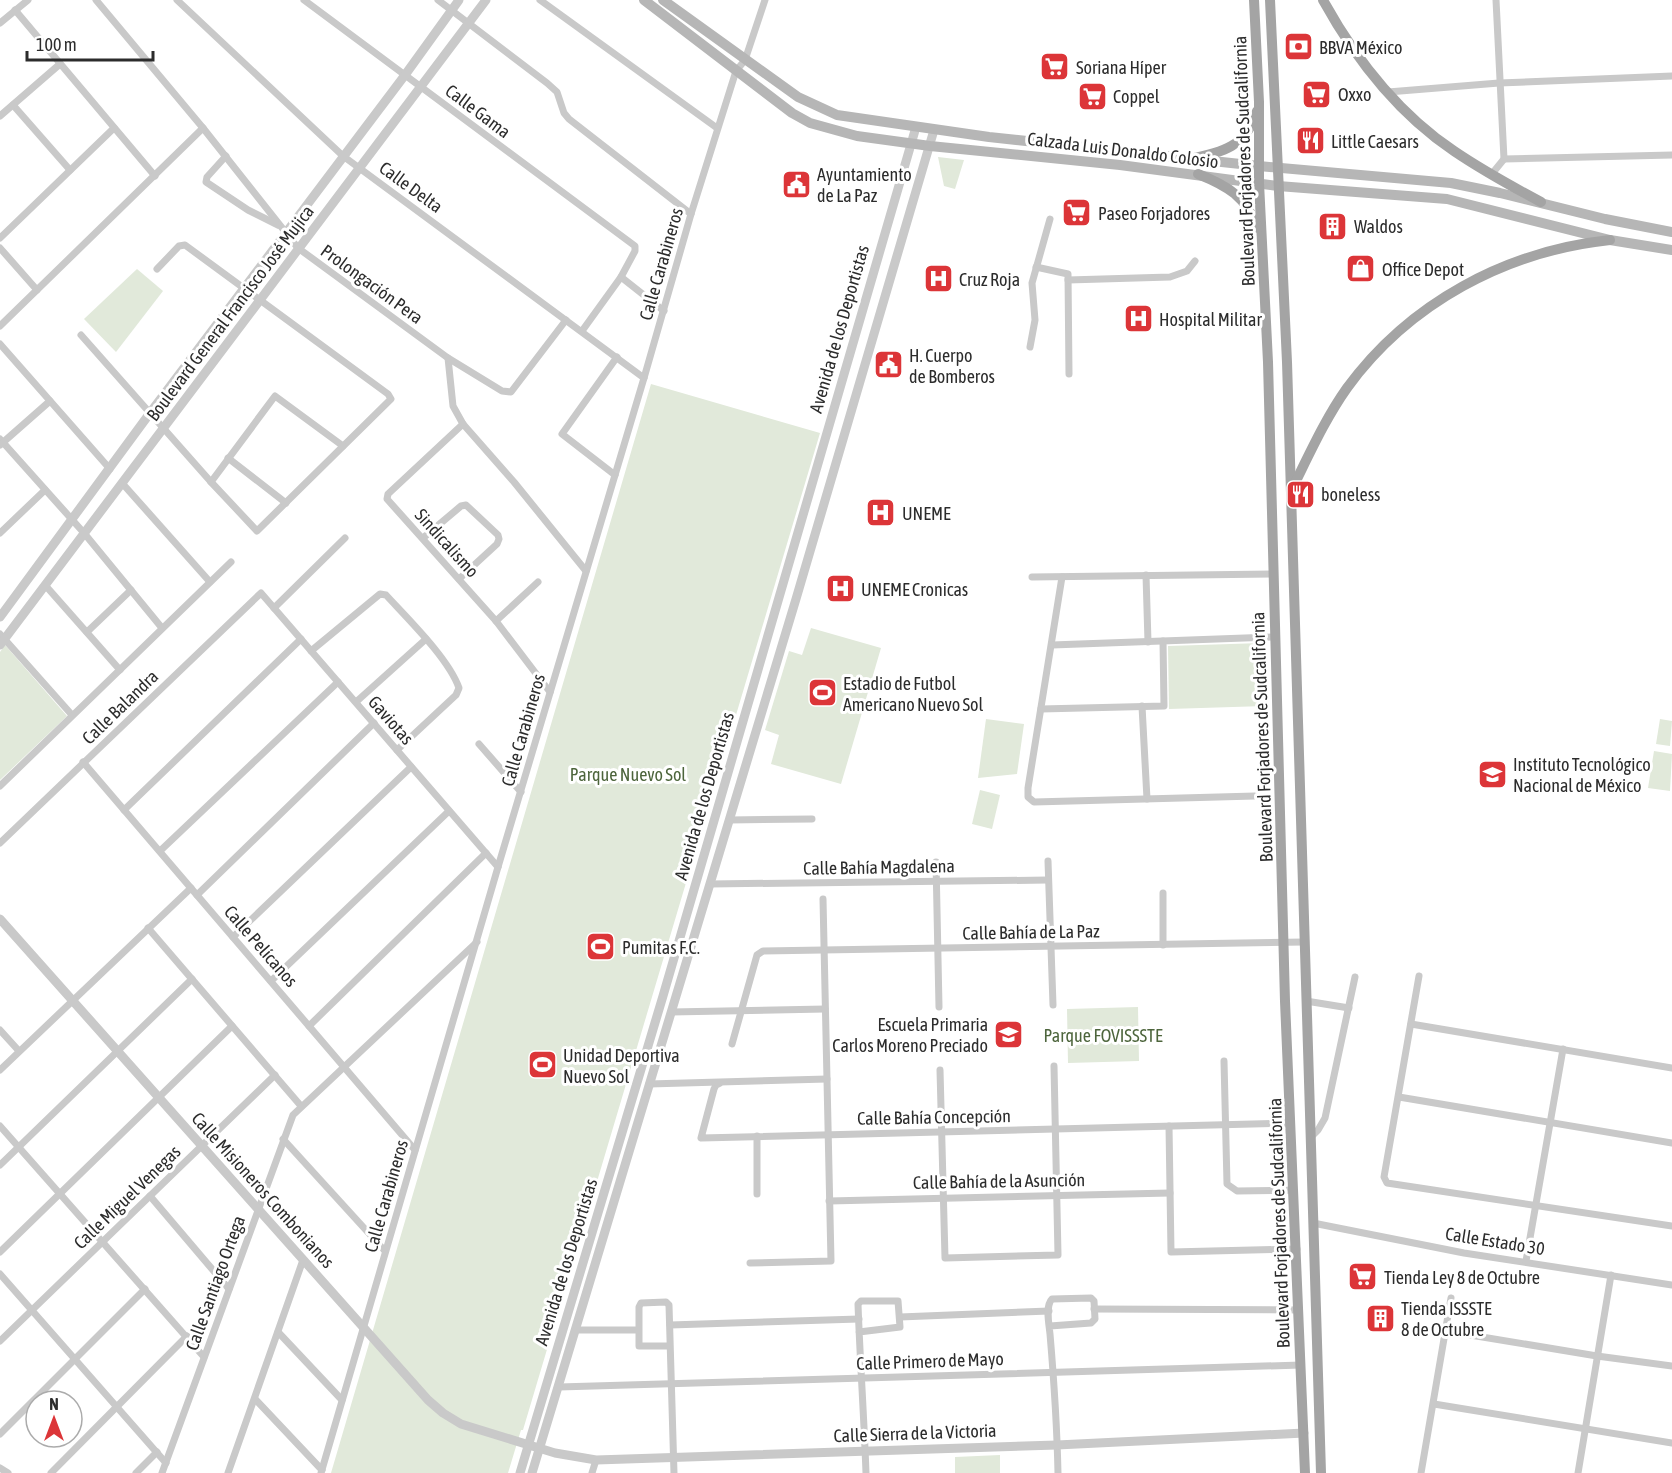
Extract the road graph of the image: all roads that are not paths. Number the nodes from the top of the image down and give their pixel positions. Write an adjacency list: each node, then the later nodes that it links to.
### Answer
1 (28, 0): 16 (street)
2 (96, 0): 34 (street, Prolongación Pera)
3 (177, 0): 42 (street, Calle Delta)
4 (304, 0): 24 (street, Calle Gama)
5 (438, 0): 17 (street)
6 (459, 0): 17 (street, Boulevard General Francisco José Mujica)
7 (486, 0): 19 (street, Boulevard General Francisco José Mujica)
8 (540, 0): 35 (street)
9 (644, 0): 23 (main road, Calzada Luis Donaldo Colosio)
10 (663, 0): 21 (main road, Calzada Luis Donaldo Colosio)
11 (765, 0): 21 (street, Calle Carabineros)
12 (1270, 0): 20 (main road, Boulevard Forjadores de Sudcalifornia)
13 (1323, 0): 28 (main road)
14 (1496, 0): 26 (street)
15 (1255, 3): 20 (main road); 29 (main road, Boulevard Forjadores de Sudcalifornia)
16 (15, 10): 18 (street); 22 (street)
17 (451, 10): 19 (street); 24 (street, Boulevard General Francisco José Mujica)
18 (0, 23)
19 (468, 23): 27 (street, Boulevard General Francisco José Mujica); 56 (street)
20 (1270, 30): 48 (main road, Boulevard Forjadores de Sudcalifornia)
21 (745, 60): 23 (street, Calle Carabineros); 32 (main road, Calzada Luis Donaldo Colosio)
22 (60, 64): 30 (street); 33 (street)
23 (736, 71): 35 (street, Calle Carabineros); 37 (main road, Calzada Luis Donaldo Colosio)
24 (405, 75): 27 (street, Calle Gama); 42 (street, Boulevard General Francisco José Mujica)
25 (1672, 76): 26 (street)
26 (1499, 83): 28 (street); 44 (street)
27 (421, 87): 47 (street, Boulevard General Francisco José Mujica); 71 (street, Calle Gama)
28 (1388, 92): 51 (main road)
29 (1259, 102): 43 (main road); 46 (main road, Boulevard Forjadores de Sudcalifornia)
30 (13, 105): 31 (street); 49 (street)
31 (0, 116)
32 (916, 127): 36 (main road, Calzada Luis Donaldo Colosio); 37 (street, Avenida de los Deportistas)
33 (114, 128): 49 (street); 52 (street)
34 (203, 128): 41 (street, Prolongación Pera); 52 (street)
35 (717, 128): 56 (street, Calle Carabineros)
36 (934, 130): 38 (street, Avenida de los Deportistas); 39 (main road, Calzada Luis Donaldo Colosio)
37 (912, 143): 38 (main road, Calzada Luis Donaldo Colosio); 62 (street, Avenida de los Deportistas)
38 (930, 146): 45 (main road, Calzada Luis Donaldo Colosio); 64 (street, Avenida de los Deportistas)
39 (1140, 153): 43 (main road, Calzada Luis Donaldo Colosio); 45 (main road)
40 (1672, 155): 44 (street)
41 (226, 156): 58 (street, Prolongación Pera); 58 (street)
42 (343, 156): 47 (street, Calle Delta); 58 (street, Boulevard General Francisco José Mujica)
43 (1190, 159): 46 (main road, Calzada Luis Donaldo Colosio)
44 (1503, 159): 51 (street)
45 (1120, 165): 50 (main road, Calzada Luis Donaldo Colosio)
46 (1259, 166): 48 (main road, Calzada Luis Donaldo Colosio); 53 (main road, Boulevard Forjadores de Sudcalifornia)
47 (361, 168): 66 (street, Boulevard General Francisco José Mujica); 79 (street, Calle Delta)
48 (1277, 168): 54 (main road, Boulevard Forjadores de Sudcalifornia); 55 (main road, Calzada Luis Donaldo Colosio)
49 (69, 170): 60 (street)
50 (1198, 174): 53 (main road, Calzada Luis Donaldo Colosio); 61 (main road)
51 (1491, 175): 55 (main road)
52 (155, 176): 76 (street)
53 (1259, 183): 54 (main road, Calzada Luis Donaldo Colosio); 61 (main road, Boulevard Forjadores de Sudcalifornia)
54 (1278, 186): 63 (main road, Calzada Luis Donaldo Colosio); 90 (main road, Boulevard Forjadores de Sudcalifornia)
55 (1541, 202): 59 (main road, Calzada Luis Donaldo Colosio)
56 (691, 214): 78 (street, Calle Carabineros)
57 (1050, 219): 69 (street)
58 (283, 231): 66 (street, Prolongación Pera); 75 (street, Boulevard General Francisco José Mujica)
59 (1672, 232)
60 (0, 238)
61 (1262, 238): 89 (main road, Boulevard Forjadores de Sudcalifornia)
62 (883, 240): 64 (street); 73 (street, Avenida de los Deportistas)
63 (1610, 240): 67 (main road, Calzada Luis Donaldo Colosio); 108 (main road)
64 (900, 246): 74 (street, Avenida de los Deportistas)
65 (0, 248): 76 (street)
66 (298, 248): 77 (street, Boulevard General Francisco José Mujica); 88 (street, Prolongación Pera)
67 (1672, 250)
68 (1195, 261): 72 (street)
69 (1036, 267): 72 (street); 86 (street)
70 (157, 268): 75 (street)
71 (621, 277): 78 (street); 81 (street)
72 (1068, 280): 92 (street)
73 (870, 283): 74 (street); 83 (street, Avenida de los Deportistas)
74 (888, 287): 84 (street, Avenida de los Deportistas)
75 (244, 289): 77 (street); 96 (street, Boulevard General Francisco José Mujica)
76 (37, 290): 80 (street)
77 (261, 301): 99 (street, Boulevard General Francisco José Mujica); 102 (street)
78 (664, 311): 93 (street, Calle Carabineros)
79 (567, 320): 81 (street, Calle Delta); 88 (street, Prolongación Pera)
80 (0, 326)
81 (582, 331): 87 (street, Calle Delta)
82 (81, 335): 96 (street)
83 (855, 336): 84 (street); 91 (street, Avenida de los Deportistas)
84 (872, 341): 94 (street, Avenida de los Deportistas)
85 (0, 344): 95 (street)
86 (1030, 347)
87 (617, 357): 93 (street, Calle Delta); 105 (street)
88 (448, 358): 97 (street)
89 (1268, 362): 90 (main road); 118 (main road, Boulevard Forjadores de Sudcalifornia)
90 (1287, 362): 108 (main road, Boulevard Forjadores de Sudcalifornia)
91 (844, 373): 94 (street); 98 (street, Avenida de los Deportistas)
92 (1070, 374)
93 (644, 378): 105 (street, Calle Carabineros)
94 (861, 380): 100 (street, Avenida de los Deportistas)
95 (50, 401): 101 (street); 104 (street)
96 (150, 413): 99 (street); 104 (street, Boulevard General Francisco José Mujica)
97 (463, 424): 115 (street, Sindicalismo); 117 (street)
98 (828, 425): 100 (street); 130 (street, Avenida de los Deportistas)
99 (164, 429): 106 (street); 107 (street, Boulevard General Francisco José Mujica)
100 (846, 430): 131 (street, Avenida de los Deportistas)
101 (1, 442): 109 (street)
102 (343, 446): 103 (street); 110 (street)
103 (228, 458): 106 (street); 110 (street)
104 (110, 470): 111 (street, Boulevard General Francisco José Mujica)
105 (615, 475): 117 (street, Calle Carabineros)
106 (211, 482): 110 (street)
107 (122, 483): 113 (street, Boulevard General Francisco José Mujica); 123 (street)
108 (1292, 489): 129 (main road, Boulevard Forjadores de Sudcalifornia)
109 (45, 490): 111 (street); 112 (street)
110 (285, 503)
111 (73, 520): 113 (street); 133 (street, Boulevard General Francisco José Mujica)
112 (0, 533)
113 (84, 533): 125 (street, Boulevard General Francisco José Mujica); 126 (street)
114 (345, 538): 132 (street)
115 (423, 538): 122 (street, Sindicalismo); 122 (street)
116 (231, 562): 123 (street)
117 (586, 571): 147 (street, Calle Carabineros)
118 (1274, 574): 119 (street); 128 (main road, Boulevard Forjadores de Sudcalifornia)
119 (1146, 576): 121 (street); 142 (street)
120 (1032, 577): 121 (street)
121 (1062, 577): 143 (street)
122 (459, 579): 134 (street, Sindicalismo)
123 (210, 582): 135 (street)
124 (538, 582): 134 (street)
125 (45, 585): 136 (street); 138 (street, Boulevard General Francisco José Mujica)
126 (131, 590): 135 (street); 136 (street)
127 (261, 593): 132 (street, Gaviotas); 156 (street, Calle Balandra)
128 (1274, 593): 129 (main road); 137 (main road, Boulevard Forjadores de Sudcalifornia)
129 (1294, 593): 184 (main road, Boulevard Forjadores de Sudcalifornia)
130 (778, 594): 131 (street); 155 (street, Avenida de los Deportistas)
131 (796, 599): 157 (street, Avenida de los Deportistas)
132 (274, 608): 139 (street, Gaviotas)
133 (0, 616)
134 (496, 621): 147 (street, Sindicalismo)
135 (162, 628): 145 (street)
136 (87, 633): 145 (street)
137 (1275, 638): 141 (street); 185 (main road, Boulevard Forjadores de Sudcalifornia)
138 (1, 639): 151 (street)
139 (301, 639): 144 (street, Gaviotas); 163 (street)
140 (426, 639): 144 (street); 148 (street); 154 (street)
141 (1163, 641): 142 (street); 149 (street)
142 (1148, 642): 143 (street)
143 (1052, 645): 150 (street)
144 (311, 651): 146 (street, Gaviotas)
145 (120, 670): 151 (street)
146 (338, 682): 148 (street, Gaviotas); 168 (street)
147 (550, 692): 160 (street, Calle Carabineros)
148 (356, 702): 152 (street, Gaviotas)
149 (1142, 706): 150 (street); 162 (street)
150 (1041, 709): 162 (street)
151 (72, 715): 159 (street)
152 (374, 723): 154 (street, Gaviotas); 178 (street)
153 (479, 744): 160 (street)
154 (397, 750): 158 (street, Gaviotas)
155 (732, 758): 157 (street); 223 (street, Avenida de los Deportistas)
156 (83, 762): 163 (street, Calle Pelícanos); 167 (street, Calle Balandra)
157 (746, 762): 166 (street, Avenida de los Deportistas)
158 (411, 767): 164 (street, Gaviotas); 182 (street)
159 (0, 786)
160 (521, 792): 172 (street, Calle Carabineros)
161 (1255, 795): 162 (street)
162 (1147, 799)
163 (124, 810): 168 (street, Calle Pelícanos)
164 (449, 811): 169 (street, Gaviotas); 193 (street)
165 (812, 819): 166 (street)
166 (729, 820): 175 (street, Avenida de los Deportistas)
167 (0, 843)
168 (160, 851): 176 (street, Calle Pelícanos)
169 (486, 853): 172 (street, Gaviotas); 204 (street)
170 (1048, 861): 173 (street)
171 (936, 862): 174 (street)
172 (498, 867): 183 (street, Calle Carabineros)
173 (1048, 880): 174 (street, Calle Bahía Magdalena); 187 (street)
174 (937, 881): 175 (street, Calle Bahía Magdalena); 188 (street)
175 (710, 884): 201 (street, Avenida de los Deportistas)
176 (191, 888): 178 (street, Calle Pelícanos); 181 (street)
177 (1163, 893): 186 (street)
178 (197, 895): 182 (street, Calle Pelícanos)
179 (823, 899): 189 (street)
180 (0, 919): 194 (street, Calle Misioneros Combonianos)
181 (148, 928): 192 (street); 194 (street)
182 (233, 937): 193 (street, Calle Pelícanos)
183 (477, 942): 212 (street, Calle Santiago Ortega); 239 (street, Calle Carabineros)
184 (1304, 942): 185 (street, Calle Bahía de La Paz); 195 (main road, Boulevard Forjadores de Sudcalifornia)
185 (1285, 943): 186 (street, Calle Bahía de La Paz); 225 (main road, Boulevard Forjadores de Sudcalifornia)
186 (1163, 945): 187 (street, Calle Bahía de La Paz)
187 (1051, 947): 188 (street, Calle Bahía de La Paz); 196 (street)
188 (938, 949): 189 (street, Calle Bahía de La Paz); 197 (street)
189 (824, 951): 199 (street); 200 (street, Calle Bahía de La Paz)
190 (1419, 976): 202 (street)
191 (1354, 978): 198 (street)
192 (192, 979): 203 (street); 208 (street)
193 (271, 981): 204 (street, Calle Pelícanos)
194 (73, 1000): 208 (street, Calle Misioneros Combonianos); 209 (street)
195 (1306, 1001): 198 (street); 234 (main road, Boulevard Forjadores de Sudcalifornia)
196 (1053, 1005)
197 (939, 1007)
198 (1349, 1008): 234 (street)
199 (825, 1009): 200 (street); 217 (street)
200 (742, 1010): 201 (street); 206 (street)
201 (671, 1012): 219 (street, Avenida de los Deportistas)
202 (1411, 1024): 207 (street); 221 (street)
203 (232, 1026): 216 (street); 220 (street)
204 (309, 1026): 212 (street, Calle Pelícanos)
205 (0, 1030): 209 (street)
206 (732, 1044)
207 (1563, 1049): 213 (street); 226 (street)
208 (117, 1050): 220 (street, Calle Misioneros Combonianos); 237 (street)
209 (19, 1052): 214 (street)
210 (1224, 1061): 227 (street)
211 (1054, 1066): 230 (street)
212 (345, 1068): 222 (street, Calle Santiago Ortega); 239 (street, Calle Pelícanos)
213 (1672, 1068)
214 (0, 1070)
215 (940, 1070): 231 (street)
216 (275, 1075): 222 (street); 238 (street, Calle Miguel Venegas)
217 (827, 1079): 218 (street); 232 (street)
218 (720, 1083): 219 (street); 233 (street, Calle Bahía Concepción)
219 (649, 1084): 224 (street, Avenida de los Deportistas)
220 (159, 1097): 238 (street, Calle Misioneros Combonianos); 243 (street)
221 (1399, 1097): 226 (street); 249 (street)
222 (301, 1106): 235 (street, Calle Santiago Ortega)
223 (630, 1107): 224 (street); 300 (street, Avenida de los Deportistas)
224 (641, 1110): 275 (street, Avenida de los Deportistas)
225 (1292, 1123): 227 (street, Calle Bahía Concepción); 241 (main road, Boulevard Forjadores de Sudcalifornia)
226 (1549, 1123): 236 (street); 249 (street)
227 (1226, 1125): 229 (street, Calle Bahía Concepción); 241 (street)
228 (0, 1126): 237 (street)
229 (1169, 1126): 230 (street, Calle Bahía Concepción); 242 (street)
230 (1056, 1129): 231 (street, Calle Bahía Concepción); 245 (street)
231 (942, 1132): 232 (street, Calle Bahía Concepción); 247 (street)
232 (828, 1134): 233 (street, Calle Bahía Concepción); 248 (street)
233 (757, 1136): 244 (street)
234 (1310, 1138): 251 (main road, Boulevard Forjadores de Sudcalifornia)
235 (283, 1139): 250 (street, Calle Santiago Ortega); 255 (street)
236 (1672, 1143)
237 (19, 1147): 240 (street); 243 (street)
238 (201, 1147): 246 (street, Calle Miguel Venegas); 250 (street, Calle Misioneros Combonianos)
239 (415, 1150): 255 (street, Calle Carabineros)
240 (0, 1165)
241 (1294, 1190): 254 (main road, Boulevard Forjadores de Sudcalifornia)
242 (1170, 1193): 245 (street, Calle Bahía de la Asunción); 254 (street)
243 (60, 1194): 253 (street); 256 (street)
244 (757, 1194)
245 (1057, 1195): 247 (street, Calle Bahía de la Asunción); 247 (street)
246 (150, 1196): 253 (street, Calle Miguel Venegas); 264 (street)
247 (944, 1197): 248 (street, Calle Bahía de la Asunción)
248 (829, 1201): 259 (street)
249 (1536, 1207): 252 (street); 258 (street)
250 (258, 1210): 257 (street, Calle Misioneros Combonianos); 264 (street, Calle Santiago Ortega)
251 (1313, 1223): 258 (street, Calle Estado 30); 322 (main road, Boulevard Forjadores de Sudcalifornia)
252 (1672, 1226)
253 (103, 1241): 263 (street); 267 (street, Calle Miguel Venegas)
254 (1297, 1249): 268 (main road, Boulevard Forjadores de Sudcalifornia)
255 (385, 1251): 273 (street, Calle Carabineros)
256 (0, 1252)
257 (303, 1260): 273 (street, Calle Misioneros Combonianos); 278 (street)
258 (1526, 1262): 261 (street, Calle Estado 30)
259 (750, 1263)
260 (0, 1274): 267 (street)
261 (1611, 1275): 262 (street, Calle Estado 30); 283 (street)
262 (1672, 1285)
263 (145, 1289): 280 (street); 285 (street)
264 (229, 1289): 284 (street, Calle Santiago Ortega)
265 (1451, 1298): 277 (street)
266 (1094, 1309): 268 (street); 269 (street); 274 (street)
267 (32, 1310): 281 (street, Calle Miguel Venegas); 285 (street)
268 (1299, 1310): 286 (main road, Boulevard Forjadores de Sudcalifornia)
269 (1049, 1311): 270 (street); 274 (street)
270 (900, 1317): 271 (street); 279 (street)
271 (859, 1319): 272 (street); 279 (street)
272 (670, 1325): 276 (street); 282 (street)
273 (363, 1326): 293 (street, Calle Carabineros); 300 (street, Calle Misioneros Combonianos)
274 (1050, 1326): 288 (street)
275 (576, 1330): 276 (street); 291 (street, Avenida de los Deportistas)
276 (638, 1330): 282 (street)
277 (1446, 1331): 283 (street); 294 (street)
278 (278, 1332): 292 (street); 293 (street)
279 (859, 1332): 289 (street)
280 (187, 1336): 284 (street); 295 (street)
281 (0, 1341)
282 (670, 1346): 290 (street)
283 (1597, 1356): 287 (street); 296 (street)
284 (204, 1357): 307 (street, Calle Santiago Ortega)
285 (75, 1359): 295 (street); 298 (street)
286 (1301, 1365): 288 (street, Calle Primero de Mayo); 297 (main road, Boulevard Forjadores de Sudcalifornia)
287 (1672, 1366)
288 (1054, 1372): 289 (street, Calle Primero de Mayo); 301 (street)
289 (861, 1378): 290 (street, Calle Primero de Mayo); 303 (street)
290 (672, 1384): 291 (street, Calle Primero de Mayo); 305 (street)
291 (559, 1387): 302 (street, Avenida de los Deportistas)
292 (255, 1399): 309 (street); 314 (street)
293 (342, 1400): 309 (street, Calle Carabineros)
294 (1434, 1404): 296 (street); 323 (street)
295 (117, 1407): 304 (street); 311 (street)
296 (1585, 1430): 299 (street); 324 (street)
297 (1304, 1432): 301 (street, Calle Sierra de la Victoria); 321 (main road, Boulevard Forjadores de Sudcalifornia)
298 (0, 1434)
299 (1672, 1443)
300 (528, 1445): 302 (street, Calle Sierra de la Victoria); 315 (street, Avenida de los Deportistas)
301 (1058, 1445): 303 (street, Calle Sierra de la Victoria); 320 (street)
302 (540, 1448): 306 (street, Calle Sierra de la Victoria); 316 (street, Avenida de los Deportistas)
303 (865, 1451): 305 (street, Calle Sierra de la Victoria); 319 (street)
304 (157, 1452): 307 (street); 312 (street)
305 (674, 1457): 306 (street, Calle Sierra de la Victoria); 318 (street)
306 (596, 1460): 317 (street)
307 (166, 1463): 313 (street, Calle Santiago Ortega)
308 (0, 1468): 310 (street)
309 (321, 1471)
310 (8, 1473)
311 (51, 1473)
312 (136, 1473)
313 (162, 1473)
314 (228, 1473)
315 (520, 1473)
316 (532, 1473)
317 (592, 1473)
318 (674, 1473)
319 (866, 1473)
320 (1058, 1473)
321 (1305, 1473)
322 (1322, 1473)
323 (1421, 1473)
324 (1578, 1473)

